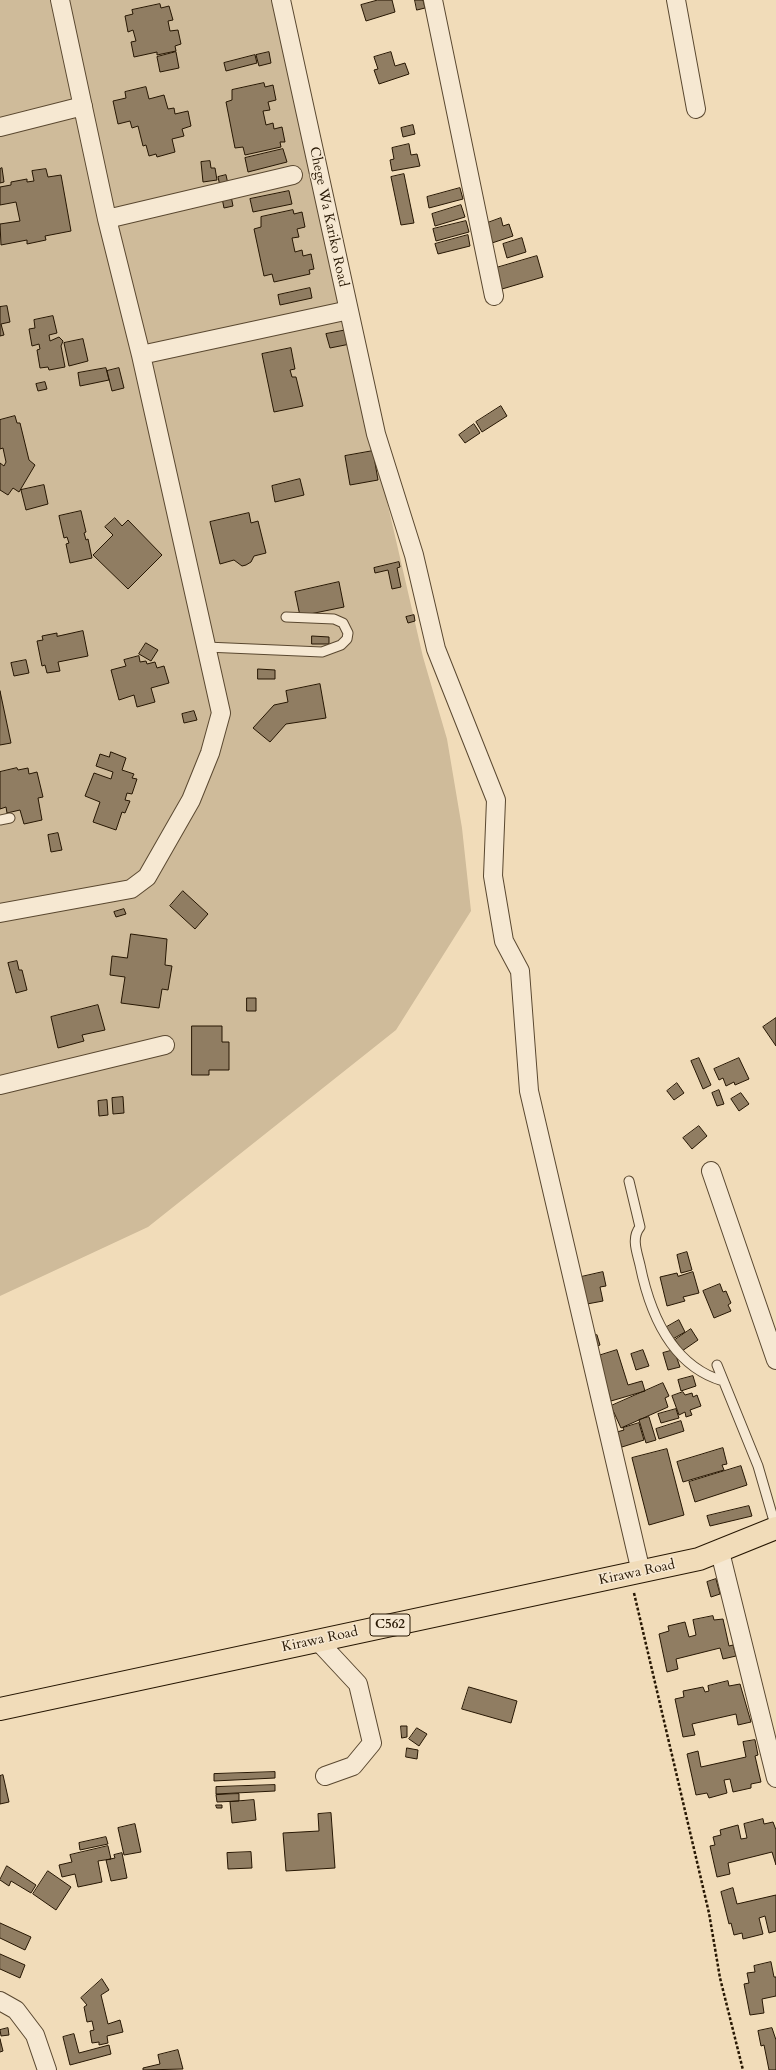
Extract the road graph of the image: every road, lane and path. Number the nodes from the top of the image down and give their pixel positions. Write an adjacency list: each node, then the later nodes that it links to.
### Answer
1 (60, 0): 5 (street)
2 (281, 0): 27 (street, Chege Wa Kariko Road)
3 (433, 0): 10 (street)
4 (676, 0): 6 (street)
5 (83, 106): 7 (street); 9 (street)
6 (696, 109)
7 (0, 127)
8 (293, 175): 9 (street)
9 (107, 219): 12 (street)
10 (494, 296)
11 (340, 312): 12 (street)
12 (140, 355): 14 (street)
13 (286, 617): 14 (lane)
14 (206, 647): 17 (street)
15 (10, 818): 16 (lane)
16 (0, 820)
17 (0, 914)
18 (165, 1045): 19 (street)
19 (0, 1085)
20 (711, 1171): 22 (street)
21 (629, 1181): 24 (lane)
22 (776, 1360)
23 (717, 1365): 24 (lane)
24 (723, 1381): 25 (lane)
25 (776, 1528): 26 (main road, Kirawa Road / C562)
26 (720, 1552): 27 (main road, Kirawa Road / C562); 31 (street)
27 (636, 1574): 28 (main road, Kirawa Road / C562); 34 (path)
28 (318, 1641): 29 (main road, Kirawa Road / C562); 30 (street)
29 (0, 1709)
30 (325, 1776)
31 (776, 1778)
32 (0, 2001): 33 (street)
33 (47, 2070)
34 (743, 2070)

